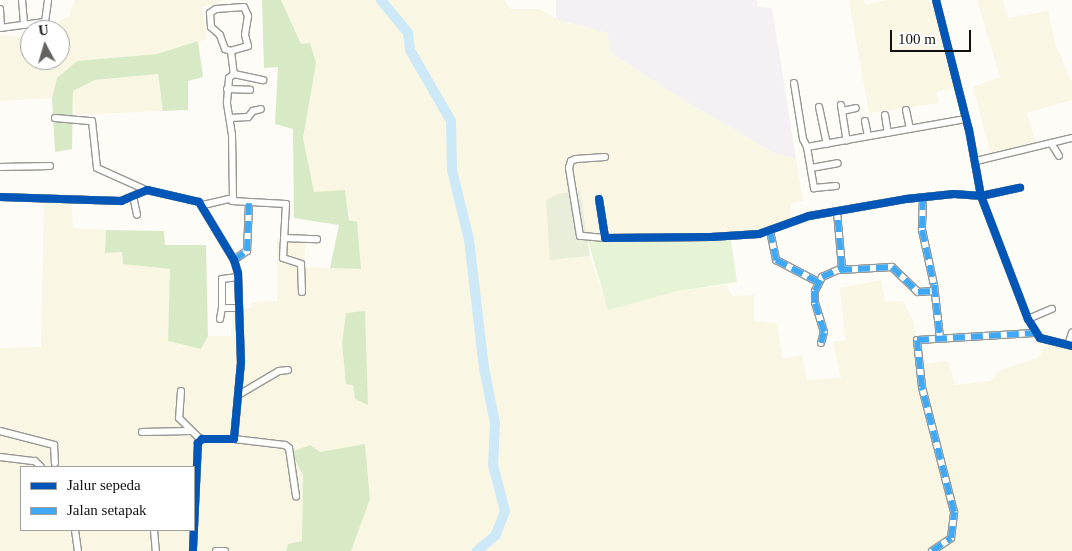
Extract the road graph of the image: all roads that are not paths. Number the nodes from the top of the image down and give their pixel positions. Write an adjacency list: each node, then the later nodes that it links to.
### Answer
1 (22, 0): 5 (street)
2 (48, 0): 6 (street)
3 (936, 0): 22 (street)
4 (0, 9): 8 (street)
5 (24, 20)
6 (46, 20)
7 (20, 25): 8 (street)
8 (1, 27)
9 (231, 51): 9 (street); 10 (street)
10 (234, 74): 11 (street); 13 (street)
11 (263, 80)
12 (794, 82): 31 (street)
13 (227, 89): 14 (street); 21 (street)
14 (250, 90)
15 (819, 107): 30 (street)
16 (856, 108): 28 (street)
17 (260, 109): 21 (street)
18 (906, 110): 24 (street)
19 (885, 115): 25 (street)
20 (55, 118): 41 (street)
21 (230, 118): 47 (street)
22 (966, 119): 24 (street); 34 (street)
23 (865, 121): 26 (street)
24 (910, 129): 25 (street)
25 (888, 133): 26 (street)
26 (868, 136): 28 (street)
27 (1072, 138): 29 (street)
28 (847, 140): 30 (street)
29 (1051, 143): 32 (street); 34 (street)
30 (826, 144): 31 (street)
31 (807, 147): 38 (street)
32 (1059, 156)
33 (605, 158): 54 (street)
34 (976, 161): 43 (street)
35 (838, 163): 38 (street)
36 (50, 166): 37 (street)
37 (0, 168)
38 (811, 168): 39 (street)
39 (836, 186)
40 (1020, 188): 43 (street)
41 (146, 190): 42 (street); 49 (street)
42 (133, 196): 44 (street); 51 (street)
43 (981, 196): 45 (street); 66 (street)
44 (0, 197)
45 (923, 198): 50 (street); 60 (street)
46 (599, 199): 54 (street)
47 (232, 200): 48 (street); 49 (street)
48 (249, 203): 53 (street); 56 (street)
49 (203, 205): 56 (street)
50 (837, 212): 52 (street); 57 (street)
51 (137, 215)
52 (770, 231): 54 (street); 59 (street)
53 (284, 238): 55 (street); 61 (street)
54 (604, 238)
55 (317, 239)
56 (234, 260): 58 (street)
57 (840, 270): 59 (street); 60 (street)
58 (238, 277): 62 (street); 63 (street)
59 (818, 282): 70 (street)
60 (934, 291): 69 (street)
61 (302, 292)
62 (222, 308): 63 (street); 65 (street)
63 (238, 308): 74 (street)
64 (1052, 309): 66 (street)
65 (220, 318)
66 (1028, 319): 67 (street)
67 (1035, 333): 69 (street); 71 (street)
68 (1072, 333): 71 (street)
69 (940, 338): 93 (street)
70 (821, 343)
71 (1070, 346)
72 (288, 370): 74 (street)
73 (181, 392): 76 (street)
74 (240, 394): 79 (street)
75 (0, 431): 81 (street)
76 (190, 431): 77 (street); 78 (street)
77 (142, 432)
78 (200, 439): 79 (street); 84 (street)
79 (234, 439): 83 (street)
80 (0, 457): 82 (street)
81 (55, 463)
82 (40, 466)
83 (296, 496)
84 (195, 498)
85 (75, 531): 88 (street)
86 (154, 531): 89 (street)
87 (194, 531): 90 (street)
88 (78, 551)
89 (156, 551)
90 (193, 551)
91 (216, 551): 92 (street)
92 (225, 551)
93 (932, 551)

